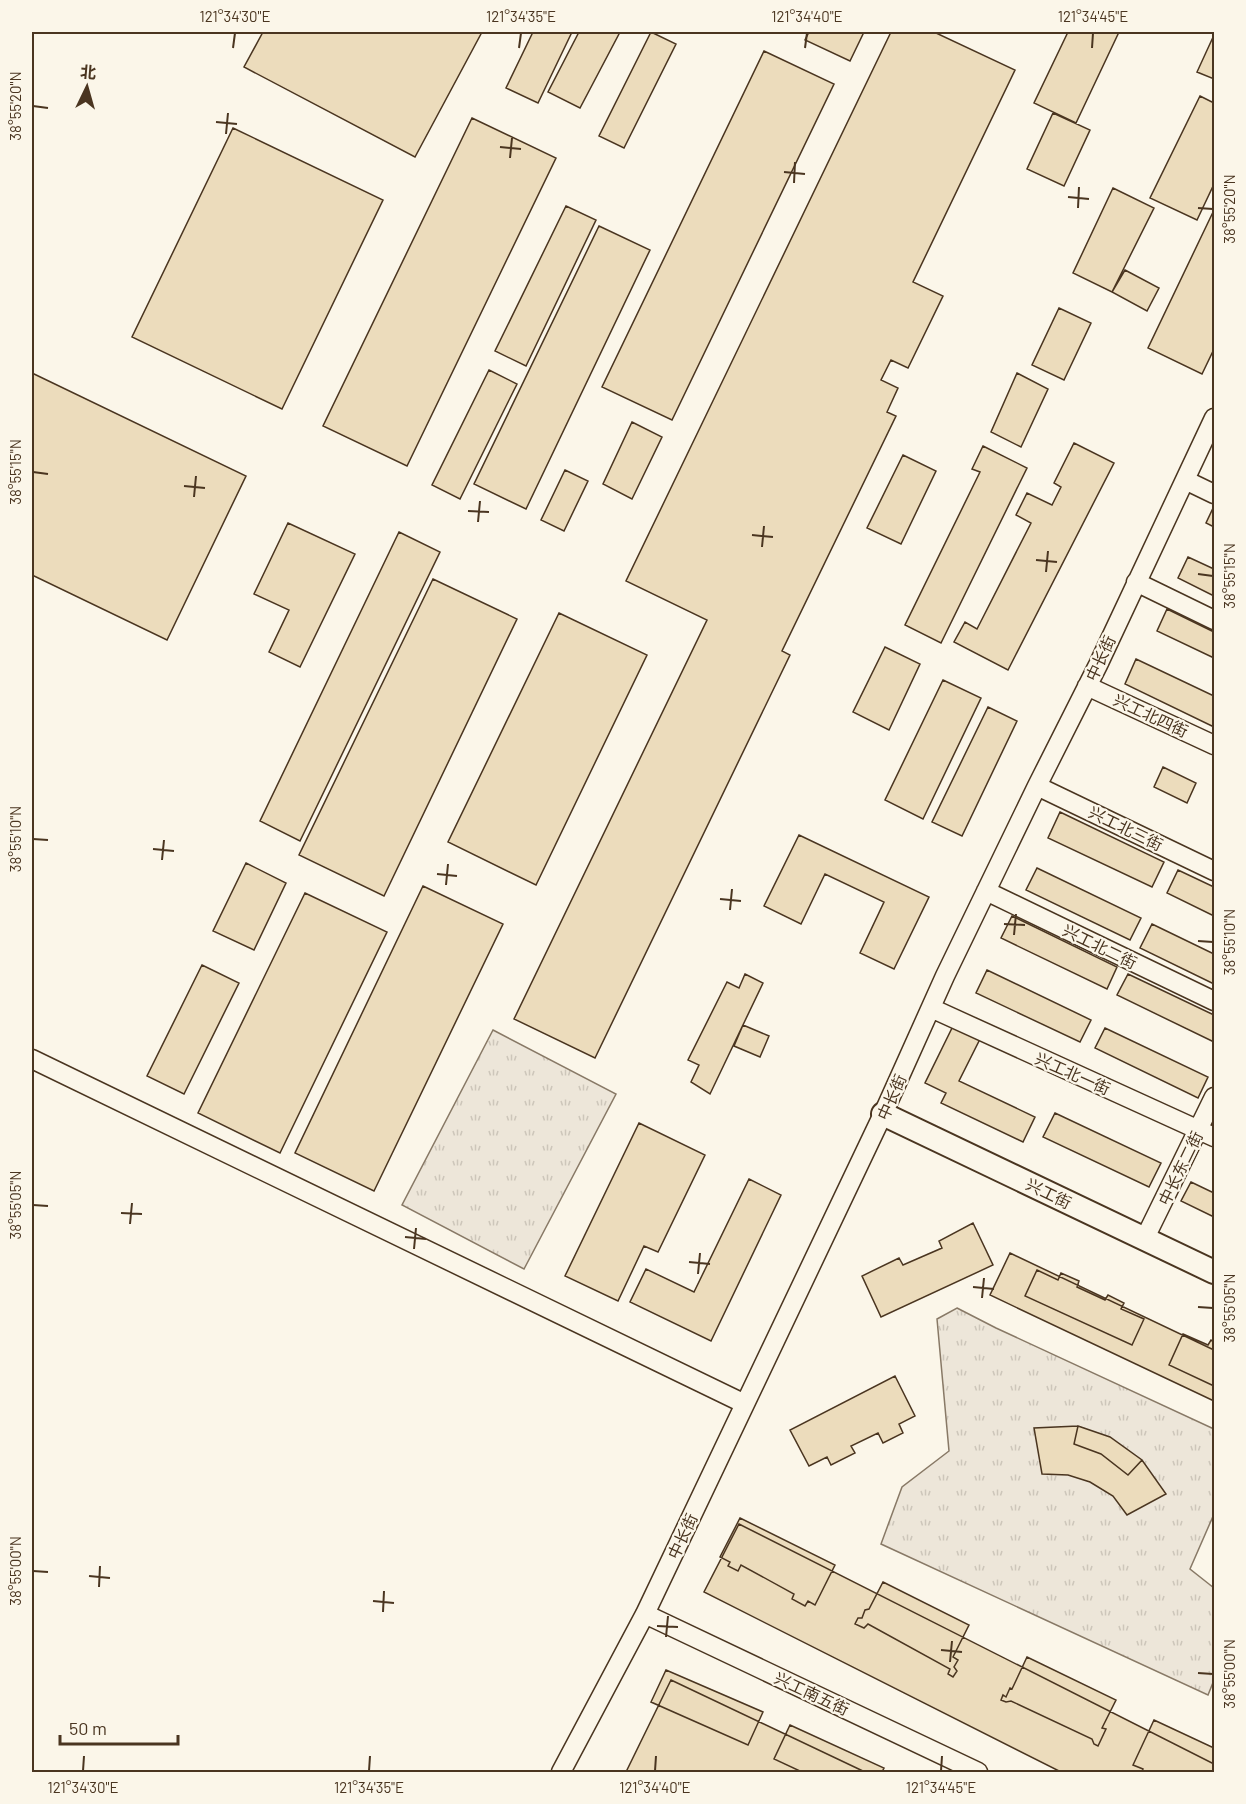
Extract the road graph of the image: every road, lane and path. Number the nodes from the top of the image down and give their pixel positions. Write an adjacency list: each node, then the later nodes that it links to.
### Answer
1 (1215, 418): 2 (street, 中长街)
2 (1185, 480): 3 (street); 4 (street, 中长街)
3 (1215, 494)
4 (1136, 582): 5 (street); 6 (street, 中长街)
5 (1215, 620)
6 (1087, 686): 7 (street, 兴工北四街); 8 (street, 中长街)
7 (1215, 745)
8 (1036, 786): 9 (street, 兴工北三街); 10 (street, 中长街)
9 (1215, 871)
10 (986, 891): 11 (street, 兴工北二街); 12 (street, 中长街)
11 (1215, 1001)
12 (931, 1008): 15 (street, 中长街); 16 (street, 兴工北一街)
13 (32, 1059): 19 (street)
14 (1215, 1097): 16 (street, 中长东二街)
15 (884, 1114): 17 (main road, 兴工街); 19 (street, 中长街)
16 (1207, 1133): 17 (street, 中长东二街)
17 (1145, 1238): 18 (main road, 兴工街)
18 (1215, 1272)
19 (745, 1404): 20 (street, 中长街)
20 (645, 1614): 21 (street, 中长街); 22 (street, 兴工南五街)
21 (561, 1773)
22 (978, 1773)

